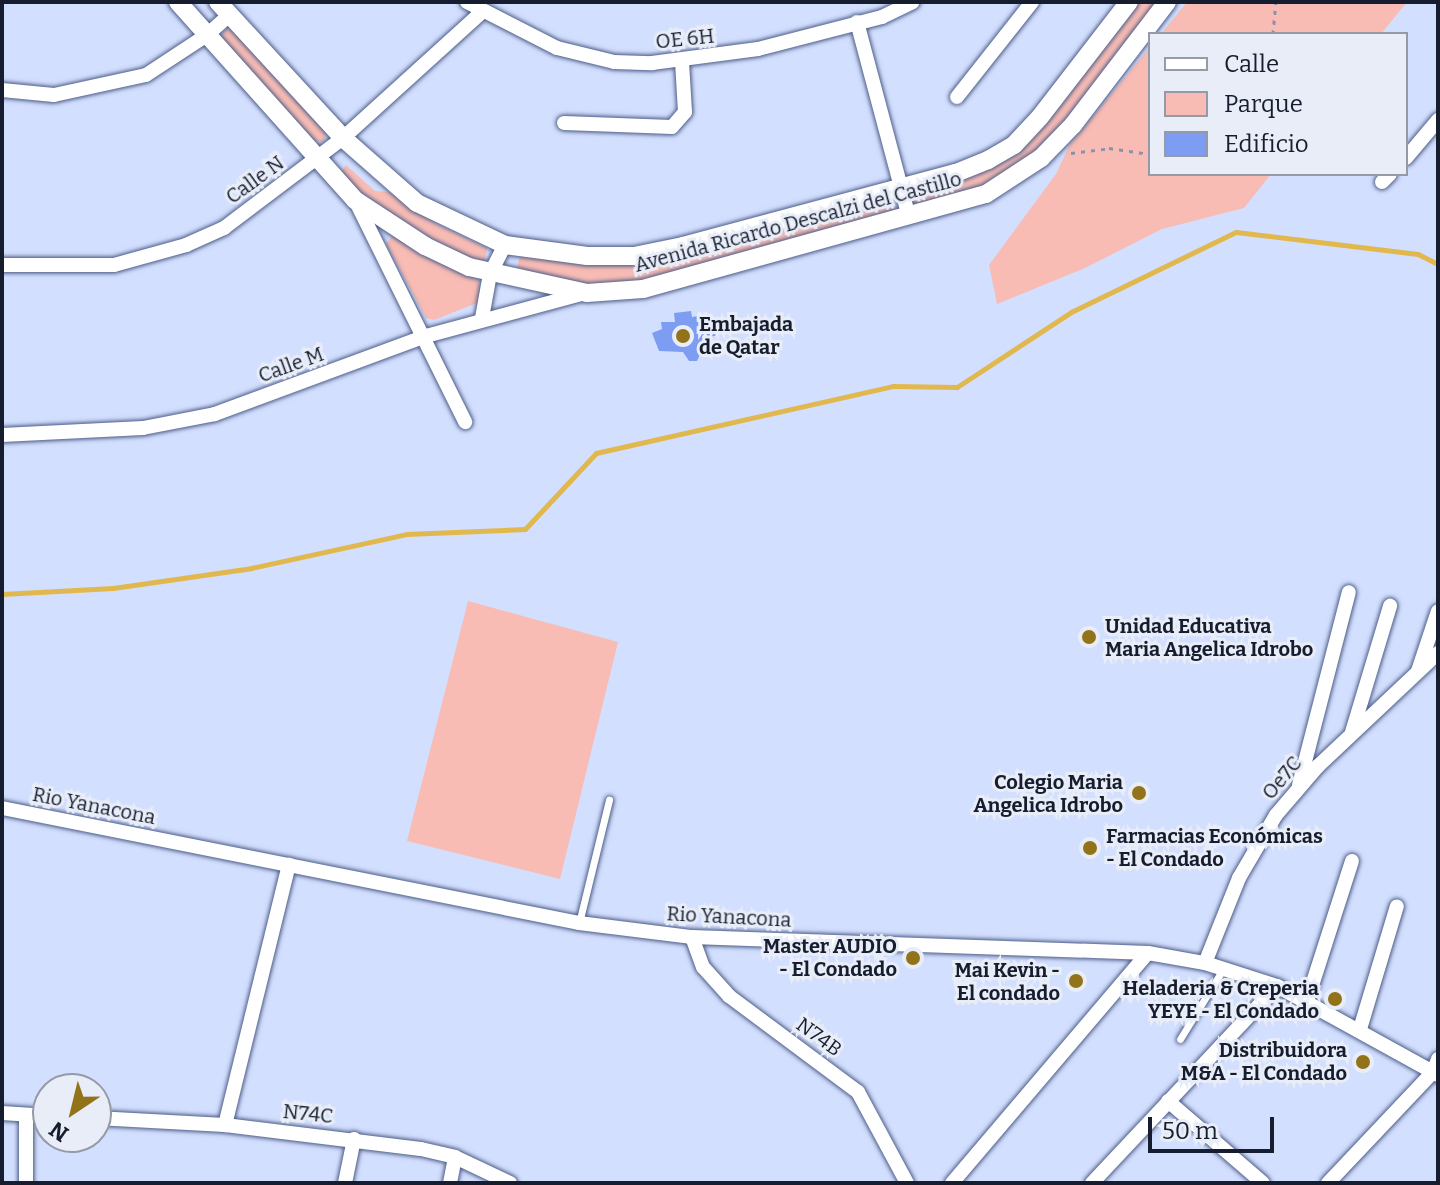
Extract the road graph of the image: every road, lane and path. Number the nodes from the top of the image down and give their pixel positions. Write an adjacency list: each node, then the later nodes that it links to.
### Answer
1 (178, 2): 12 (street, Avenida Ricardo Descalzi del Castillo)
2 (467, 2): 9 (street, OE 6H)
3 (913, 2): 10 (street, OE 6H)
4 (1032, 2): 15 (street)
5 (1129, 2): 23 (street, Avenida Ricardo Descalzi del Castillo)
6 (1167, 2): 22 (street, Avenida Ricardo Descalzi del Castillo)
7 (1276, 2): 11 (path)
8 (223, 8): 12 (street); 18 (street, Avenida Ricardo Descalzi del Castillo)
9 (481, 13): 13 (street, OE 6H); 18 (street, Calle N)
10 (857, 22): 13 (street, OE 6H); 23 (street)
11 (1273, 32)
12 (207, 35): 14 (street); 21 (street, Avenida Ricardo Descalzi del Castillo)
13 (682, 61): 17 (street)
14 (2, 90)
15 (957, 97)
16 (1438, 120): 20 (street)
17 (564, 123)
18 (343, 138): 21 (street, Calle N); 26 (street, Avenida Ricardo Descalzi del Castillo)
19 (1148, 154): 22 (path)
20 (1408, 156)
21 (319, 157): 24 (street, Avenida Ricardo Descalzi del Castillo); 27 (street, Calle N)
22 (1041, 158): 25 (street, Avenida Ricardo Descalzi del Castillo)
23 (900, 188): 25 (street); 26 (street, Avenida Ricardo Descalzi del Castillo)
24 (355, 200): 28 (street, Avenida Ricardo Descalzi del Castillo); 31 (street)
25 (908, 214): 29 (street, Avenida Ricardo Descalzi del Castillo)
26 (505, 245): 28 (street)
27 (2, 265)
28 (490, 274): 29 (street, Avenida Ricardo Descalzi del Castillo); 30 (street)
29 (587, 293): 30 (street, Calle M)
30 (482, 318): 31 (street, Calle M)
31 (426, 336): 32 (street); 33 (street, Calle M)
32 (465, 422)
33 (2, 435)
34 (1349, 592): 40 (street)
35 (1390, 606): 39 (street)
36 (1438, 611): 38 (street)
37 (1438, 653): 38 (street, Oe7C)
38 (1417, 673): 39 (street, Oe7C)
39 (1352, 733): 40 (street, Oe7C)
40 (1297, 789): 49 (street, Oe7C)
41 (609, 800): 46 (lane)
42 (2, 808): 44 (street, Rio Yanacona)
43 (1352, 861): 52 (street)
44 (289, 865): 46 (street, Rio Yanacona); 61 (street)
45 (1397, 906): 53 (street)
46 (579, 923): 47 (street, Rio Yanacona)
47 (692, 937): 48 (street, Rio Yanacona); 69 (street, N74B)
48 (1148, 953): 49 (street, Rio Yanacona); 70 (street)
49 (1205, 963): 50 (street, Rio Yanacona)
50 (1223, 969): 51 (street, Rio Yanacona); 54 (lane)
51 (1277, 986): 52 (street, Rio Yanacona); 56 (street)
52 (1307, 1001): 53 (street, Rio Yanacona)
53 (1360, 1029): 55 (street, Rio Yanacona)
54 (1180, 1039)
55 (1436, 1069): 73 (street)
56 (1168, 1101): 71 (street); 72 (street)
57 (2, 1113): 58 (street)
58 (26, 1115): 59 (street); 65 (street)
59 (32, 1115)
60 (112, 1119): 61 (street, N74C)
61 (225, 1125): 62 (street, N74C)
62 (354, 1139): 63 (street, N74C); 66 (street)
63 (455, 1157): 64 (street, N74C); 67 (street)
64 (494, 1179): 68 (street, N74C)
65 (26, 1183)
66 (345, 1183)
67 (450, 1183)
68 (510, 1183)
69 (907, 1183)
70 (952, 1183)
71 (1092, 1183)
72 (1263, 1183)
73 (1328, 1183)

